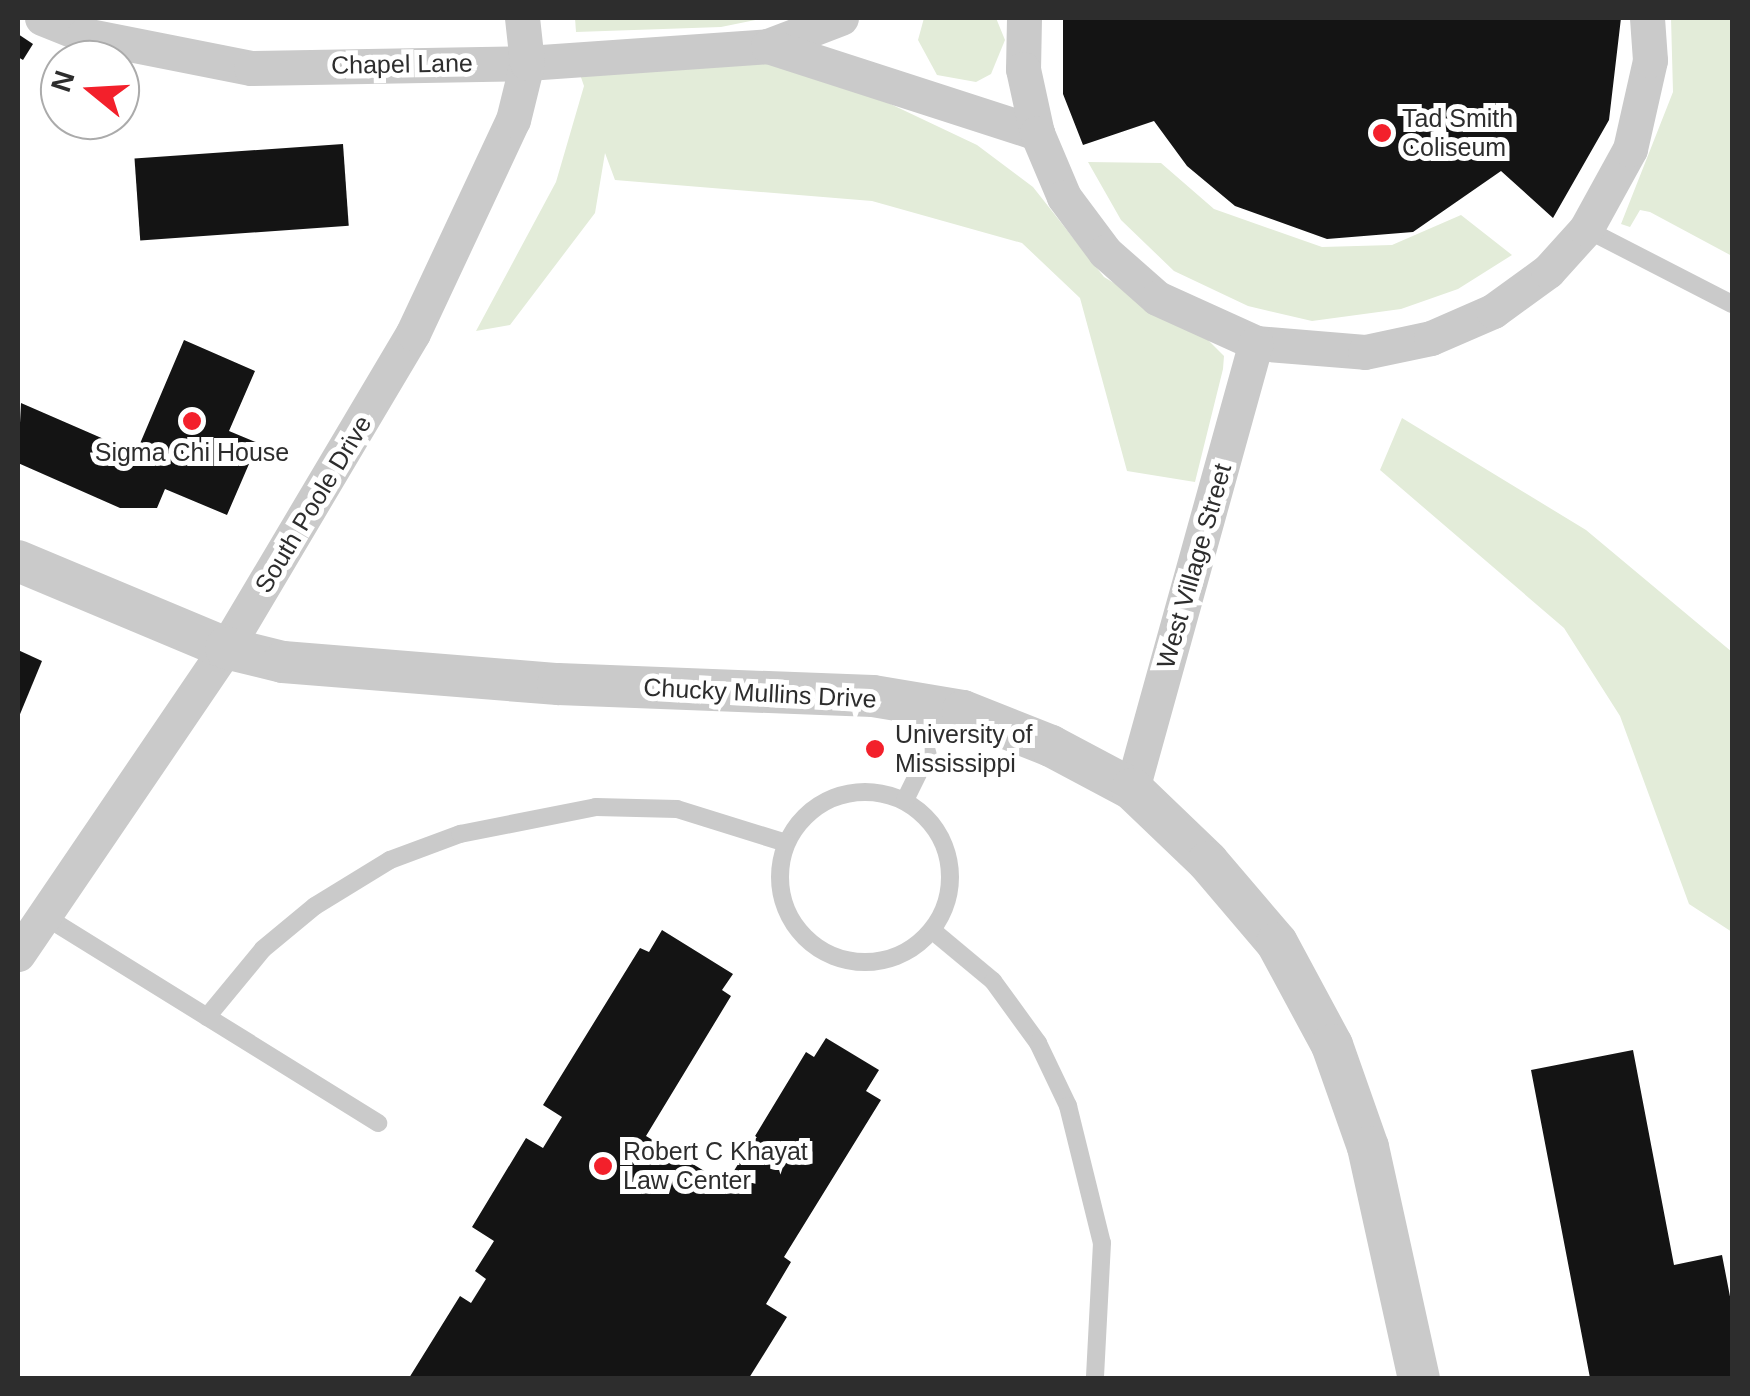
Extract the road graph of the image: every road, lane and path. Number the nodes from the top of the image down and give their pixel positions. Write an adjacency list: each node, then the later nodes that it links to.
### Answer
1 (42, 18): 7 (street, Chapel Lane)
2 (522, 18): 7 (street, South Poole Drive)
3 (841, 18): 6 (street, Chapel Lane)
4 (1024, 18): 8 (street)
5 (1647, 18): 9 (street)
6 (768, 46): 7 (street, Chapel Lane); 8 (street, Chapel Lane)
7 (527, 63): 13 (street, South Poole Drive)
8 (1036, 134): 11 (street)
9 (1586, 229): 10 (lane); 11 (street)
10 (1732, 304)
11 (1256, 343): 15 (street, West Village Street)
12 (18, 561): 13 (street, Chucky Mullins Drive)
13 (226, 648): 14 (street, Chucky Mullins Drive); 18 (street, South Poole Drive)
14 (950, 709): 15 (street, Chucky Mullins Drive); 16 (lane)
15 (1132, 789): 24 (street, Chucky Mullins Drive)
16 (905, 800): 17 (lane); 19 (lane)
17 (786, 843): 19 (lane); 21 (lane)
18 (46, 917): 20 (street, South Poole Drive); 21 (lane)
19 (933, 931): 23 (lane)
20 (18, 954)
21 (207, 1017): 22 (lane)
22 (378, 1124)
23 (1095, 1378)
24 (1419, 1378)

